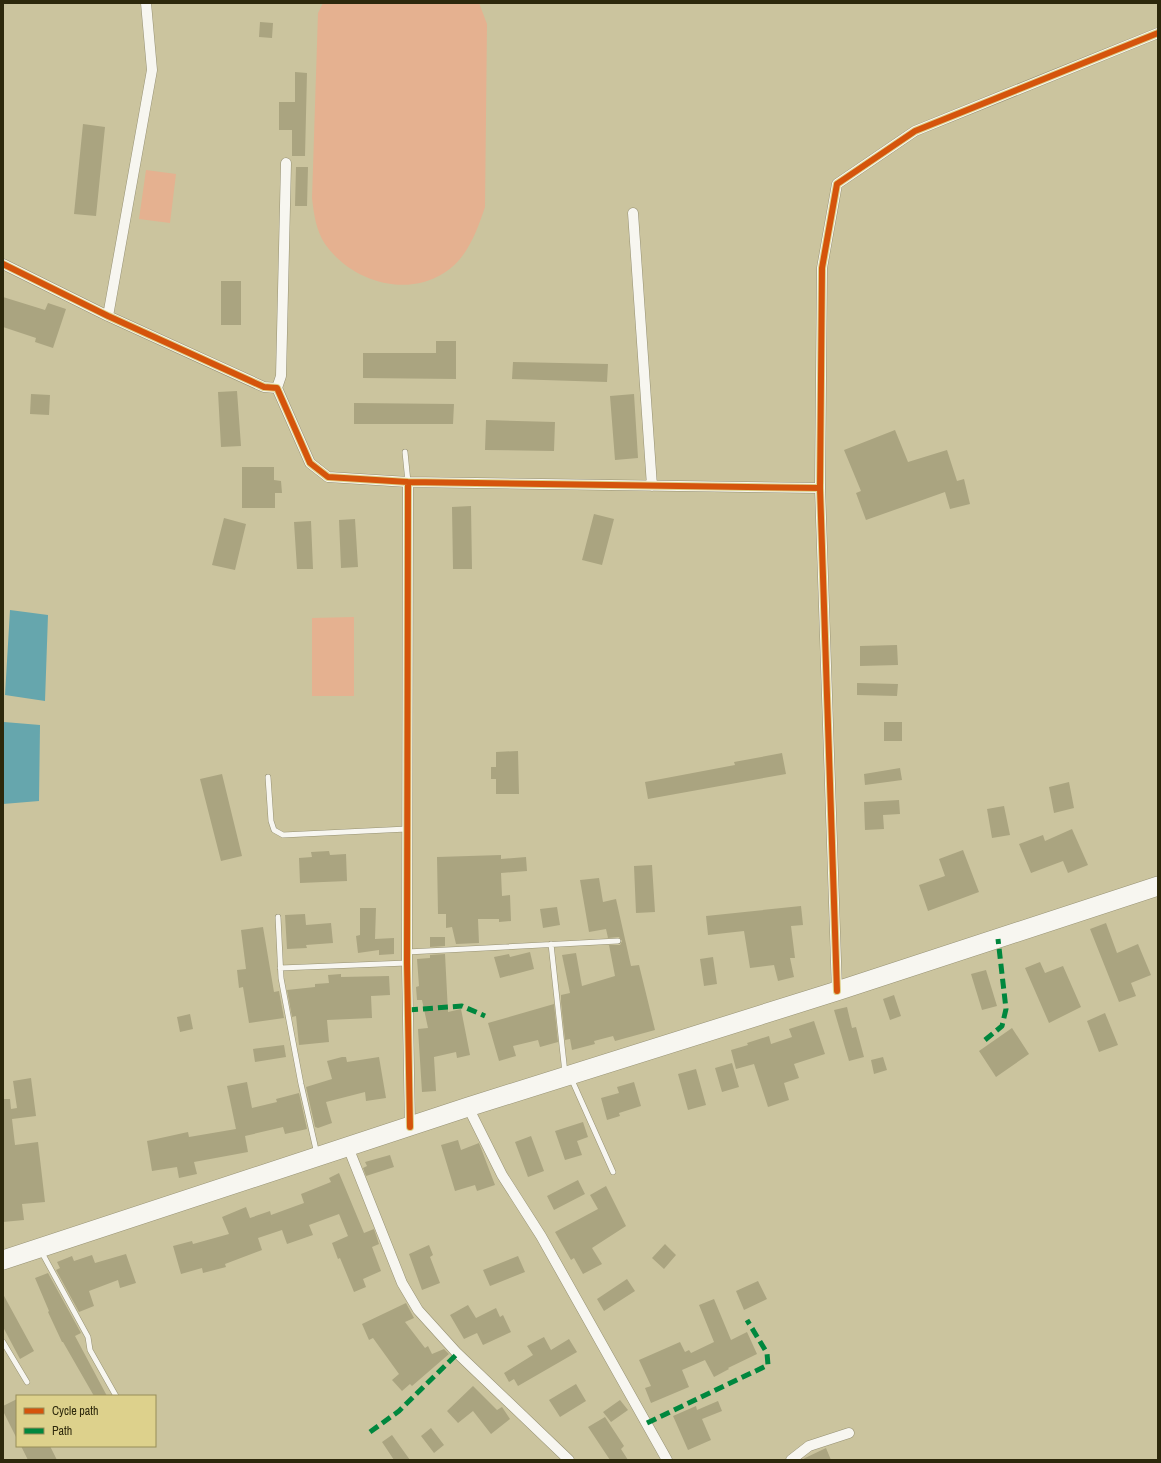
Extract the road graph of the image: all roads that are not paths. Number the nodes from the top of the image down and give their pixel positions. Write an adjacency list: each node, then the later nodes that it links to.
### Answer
1 (146, 3): 6 (street)
2 (1158, 33): 11 (street)
3 (286, 163): 7 (street)
4 (633, 213): 10 (street)
5 (3, 264): 6 (street)
6 (108, 316): 7 (street)
7 (277, 388): 9 (street)
8 (405, 452): 9 (lane)
9 (408, 482): 10 (street); 13 (street)
10 (652, 486): 11 (street)
11 (820, 488): 21 (street)
12 (268, 777): 13 (lane)
13 (407, 829): 18 (street)
14 (1158, 886): 21 (highway)
15 (278, 917): 20 (lane)
16 (618, 941): 17 (lane)
17 (551, 944): 18 (lane); 22 (lane)
18 (407, 952): 19 (street)
19 (407, 963): 20 (lane); 24 (street)
20 (280, 968): 26 (lane)
21 (837, 991): 22 (highway)
22 (567, 1076): 23 (highway); 27 (lane)
23 (468, 1107): 24 (highway); 35 (street)
24 (410, 1127): 25 (highway)
25 (348, 1147): 26 (highway); 34 (street)
26 (317, 1157): 28 (highway)
27 (613, 1172)
28 (40, 1248): 29 (highway); 32 (lane)
29 (3, 1260)
30 (3, 1342): 31 (lane)
31 (27, 1382)
32 (115, 1395)
33 (850, 1433): 36 (street)
34 (568, 1460)
35 (667, 1460)
36 (791, 1460)

